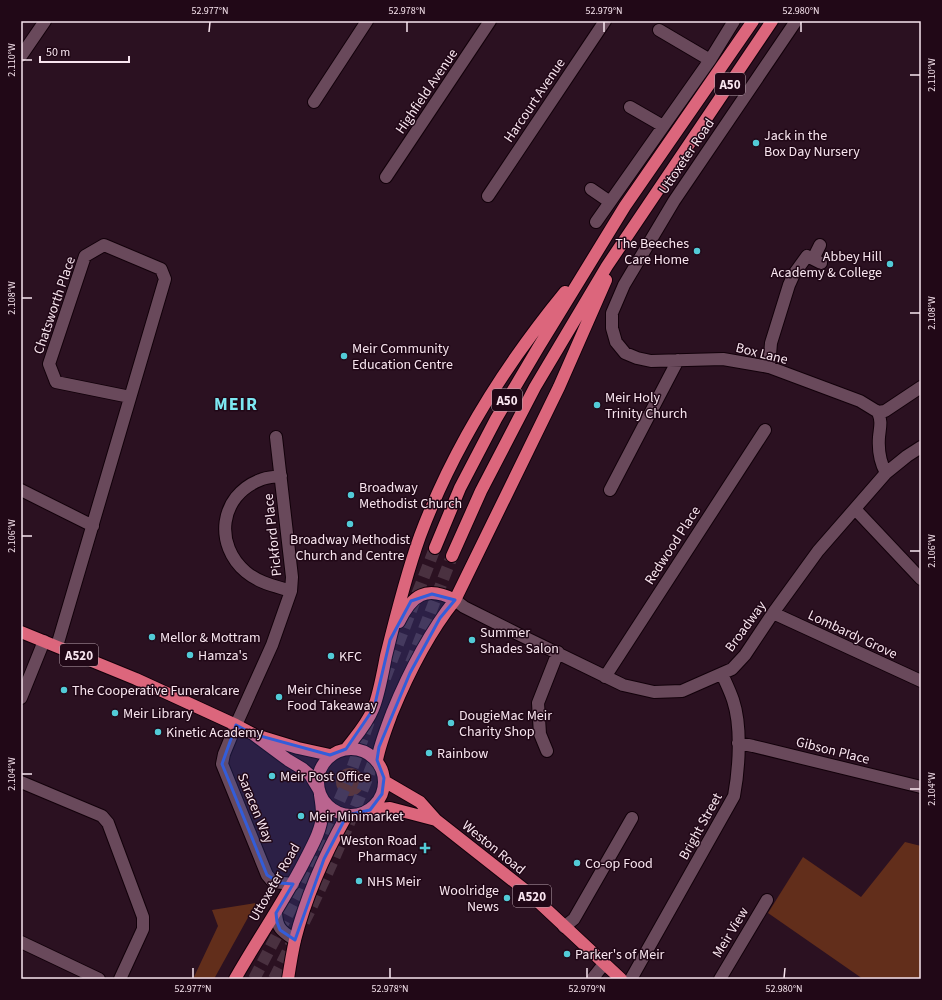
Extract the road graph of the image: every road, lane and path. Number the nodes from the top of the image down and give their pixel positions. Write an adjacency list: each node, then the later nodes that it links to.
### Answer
1 (45, 21): 10 (street)
2 (368, 21): 12 (street)
3 (490, 21): 15 (street, Highfield Avenue)
4 (605, 21): 17 (street, Harcourt Avenue)
5 (734, 21): 11 (street)
6 (753, 21): 22 (highway, A50)
7 (772, 21): 20 (highway, A50)
8 (796, 21): 23 (street, Uttoxeter Road)
9 (659, 30): 11 (street)
10 (21, 56)
11 (710, 60): 14 (street)
12 (314, 102)
13 (630, 107): 14 (street)
14 (663, 126): 18 (street)
15 (386, 177)
16 (591, 190): 18 (street)
17 (488, 196)
18 (610, 202): 19 (street)
19 (596, 222)
20 (622, 245): 39 (highway, A50); 42 (highway)
21 (820, 245): 25 (street)
22 (593, 258): 38 (highway, A50); 45 (highway)
23 (612, 313): 24 (street, Box Lane)
24 (678, 360): 25 (street, Box Lane); 34 (street)
25 (768, 367): 28 (street, Box Lane)
26 (921, 387): 28 (street)
27 (130, 397): 27 (street, Chatsworth Place); 37 (street, Chatsworth Place)
28 (878, 412): 32 (street)
29 (765, 430): 50 (street, Redwood Place)
30 (276, 437): 33 (street, Pickford Place)
31 (921, 447): 32 (street, Broadway)
32 (886, 473): 36 (street, Broadway)
33 (281, 476): 41 (street, Pickford Place); 41 (street, Pickford Place)
34 (617, 486)
35 (21, 490): 37 (street)
36 (855, 508): 40 (street); 43 (street, Broadway)
37 (93, 526): 47 (street, Chatsworth Place)
38 (435, 548)
39 (452, 556)
40 (921, 578)
41 (291, 591): 53 (street, Pickford Place)
42 (455, 600): 45 (highway); 48 (street, Broadway); 59 (highway)
43 (773, 613): 49 (street, Broadway); 51 (street, Lombardy Grove)
44 (21, 632): 46 (highway, A520)
45 (390, 640): 56 (highway)
46 (44, 641): 47 (highway, A520); 52 (street)
47 (57, 646): 53 (highway, A520)
48 (558, 652): 50 (street, Broadway); 57 (street)
49 (722, 674): 50 (street, Broadway); 55 (street, Bright Street)
50 (605, 676)
51 (921, 682)
52 (21, 698)
53 (236, 725): 54 (highway, A520); 68 (street, Saracen Way)
54 (253, 734): 58 (highway, A520); 63 (highway, A520)
55 (738, 743): 62 (street, Gibson Place); 81 (street, Bright Street)
56 (346, 749): 58 (highway); 59 (highway)
57 (547, 751)
58 (330, 755): 63 (highway, Uttoxeter Road)
59 (376, 760): 60 (highway)
60 (384, 781): 64 (highway); 67 (highway, Weston Road / A520)
61 (21, 782): 76 (street)
62 (921, 787)
63 (320, 792): 65 (highway); 68 (highway, Uttoxeter Road)
64 (370, 810): 65 (highway); 67 (highway, Weston Road / A520)
65 (347, 815): 72 (highway)
66 (632, 818): 71 (street)
67 (436, 820): 71 (highway, Weston Road / A520)
68 (293, 884): 70 (highway, Uttoxeter Road)
69 (767, 900): 82 (street, Meir View)
70 (276, 913): 72 (street); 77 (highway, Uttoxeter Road)
71 (564, 927): 74 (highway, Weston Road / A520)
72 (295, 940): 78 (highway)
73 (21, 942): 75 (street)
74 (604, 964): 79 (street); 80 (highway, Weston Road / A520)
75 (99, 979)
76 (120, 979)
77 (235, 979)
78 (288, 979)
79 (592, 979)
80 (621, 979)
81 (631, 979)
82 (720, 979)

